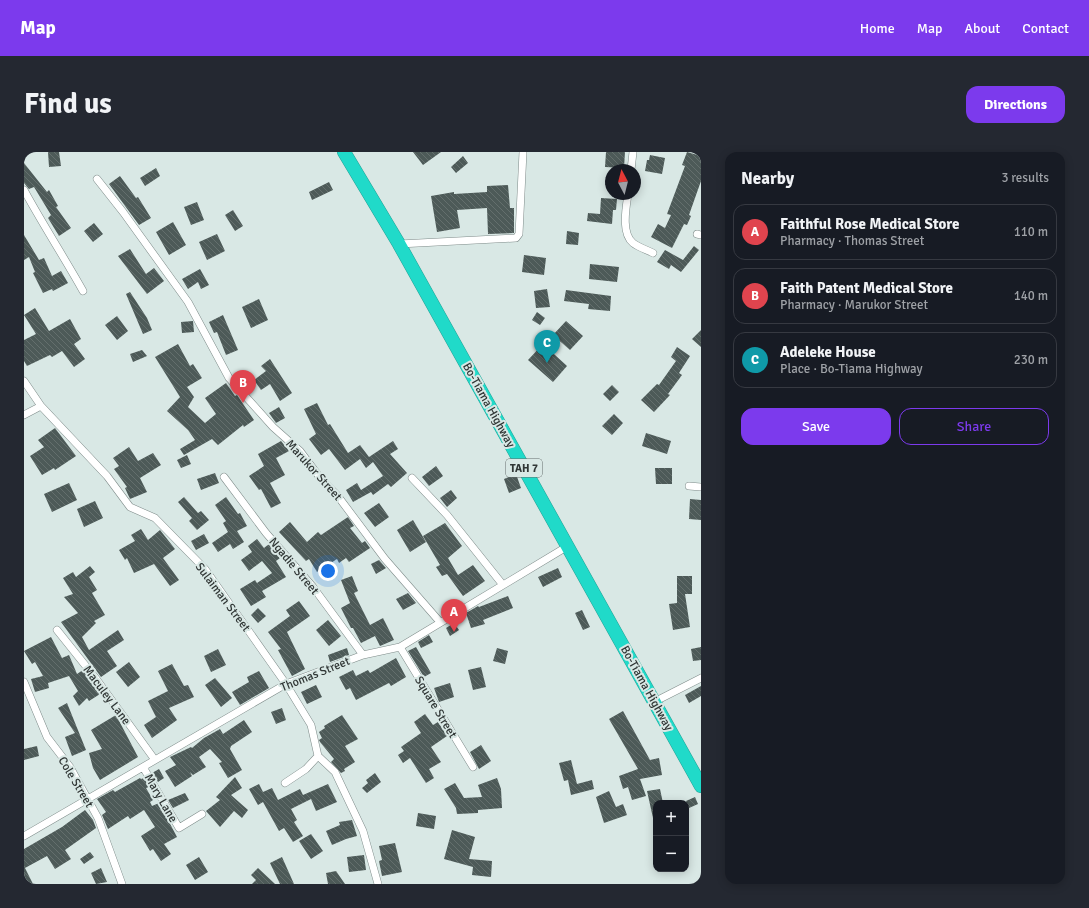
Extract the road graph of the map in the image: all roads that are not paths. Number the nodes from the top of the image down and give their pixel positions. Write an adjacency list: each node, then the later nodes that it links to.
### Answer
1 (344, 152): 8 (highway, Bo-Tiama Highway / TAH 7)
2 (523, 152): 8 (street)
3 (633, 152): 4 (street)
4 (632, 164)
5 (97, 179): 20 (street, Marukor Street)
6 (24, 190): 10 (street)
7 (627, 200): 9 (street)
8 (399, 244): 18 (highway, Bo-Tiama Highway / TAH 7)
9 (653, 253)
10 (83, 291)
11 (24, 381): 12 (street)
12 (41, 406): 13 (street); 26 (street, Sulaiman Street)
13 (24, 415)
14 (224, 477): 23 (street, Ngadie Street)
15 (412, 478): 19 (street)
16 (689, 486): 17 (street)
17 (701, 487)
18 (568, 546): 19 (street, Thomas Street); 27 (highway, Bo-Tiama Highway / TAH 7)
19 (503, 585): 20 (street, Thomas Street)
20 (440, 622): 22 (street, Thomas Street)
21 (58, 630): 29 (street, Maculey Lane)
22 (400, 647): 23 (street, Thomas Street); 31 (street, Square Street)
23 (364, 655): 26 (street, Thomas Street)
24 (701, 678): 27 (street)
25 (24, 682): 35 (street, Cole Street)
26 (286, 684): 28 (street, Sulaiman Street); 29 (street, Thomas Street)
27 (654, 702): 32 (highway, Bo-Tiama Highway / TAH 7)
28 (318, 756): 33 (street); 39 (street)
29 (155, 760): 30 (street, Thomas Street)
30 (143, 767): 35 (street, Thomas Street); 36 (street, Mary Lane)
31 (473, 767)
32 (697, 768): 34 (highway, Bo-Tiama Highway / TAH 7)
33 (285, 783)
34 (701, 786)
35 (87, 801): 37 (street, Thomas Street); 38 (street, Cole Street)
36 (202, 814)
37 (24, 836)
38 (122, 884)
39 (378, 884)

